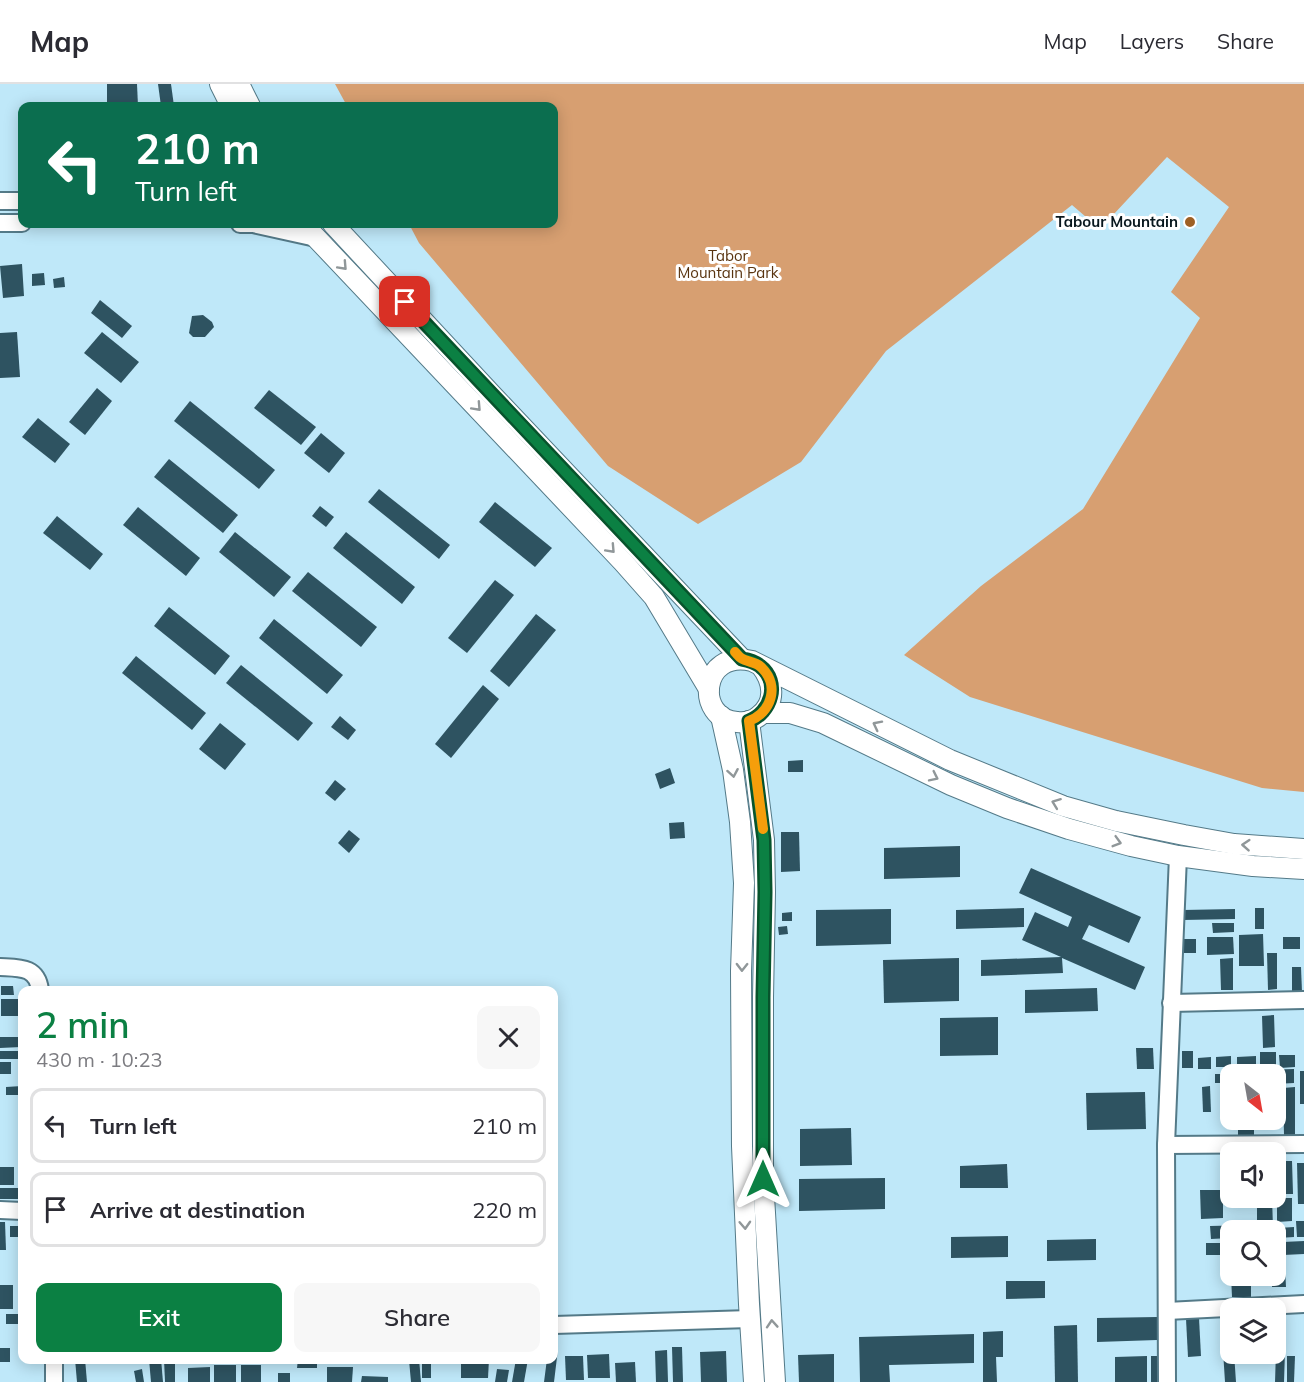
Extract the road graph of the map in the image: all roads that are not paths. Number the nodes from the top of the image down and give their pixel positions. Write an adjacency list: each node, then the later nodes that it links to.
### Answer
1 (220, 84): 3 (street)
2 (240, 84): 4 (street)
3 (229, 102)
4 (248, 102)
5 (0, 201): 6 (street)
6 (18, 201)
7 (0, 223): 8 (street)
8 (18, 223)
9 (271, 228): 12 (street)
10 (307, 228): 12 (street)
11 (337, 228): 13 (street)
12 (316, 238): 15 (street, one-way to 15)
13 (742, 659): 14 (street); 15 (street)
14 (761, 666): 17 (street); 18 (street, one-way to 14)
15 (709, 689): 16 (street)
16 (721, 716): 17 (street); 31 (street, one-way to 31)
17 (756, 717): 19 (street, one-way to 19); 36 (street, one-way to 17)
18 (1304, 849)
19 (1178, 856): 20 (street); 24 (street)
20 (1304, 869)
21 (0, 967): 22 (street)
22 (39, 986)
23 (1304, 1000): 24 (street)
24 (1171, 1003): 26 (street)
25 (1304, 1144): 26 (street)
26 (1166, 1145): 30 (street)
27 (0, 1210): 28 (street)
28 (18, 1211)
29 (1304, 1304): 30 (street)
30 (1167, 1311): 37 (street)
31 (750, 1319): 32 (street); 35 (street)
32 (558, 1325)
33 (54, 1364): 34 (street)
34 (54, 1382)
35 (754, 1382)
36 (775, 1382)
37 (1167, 1382)

